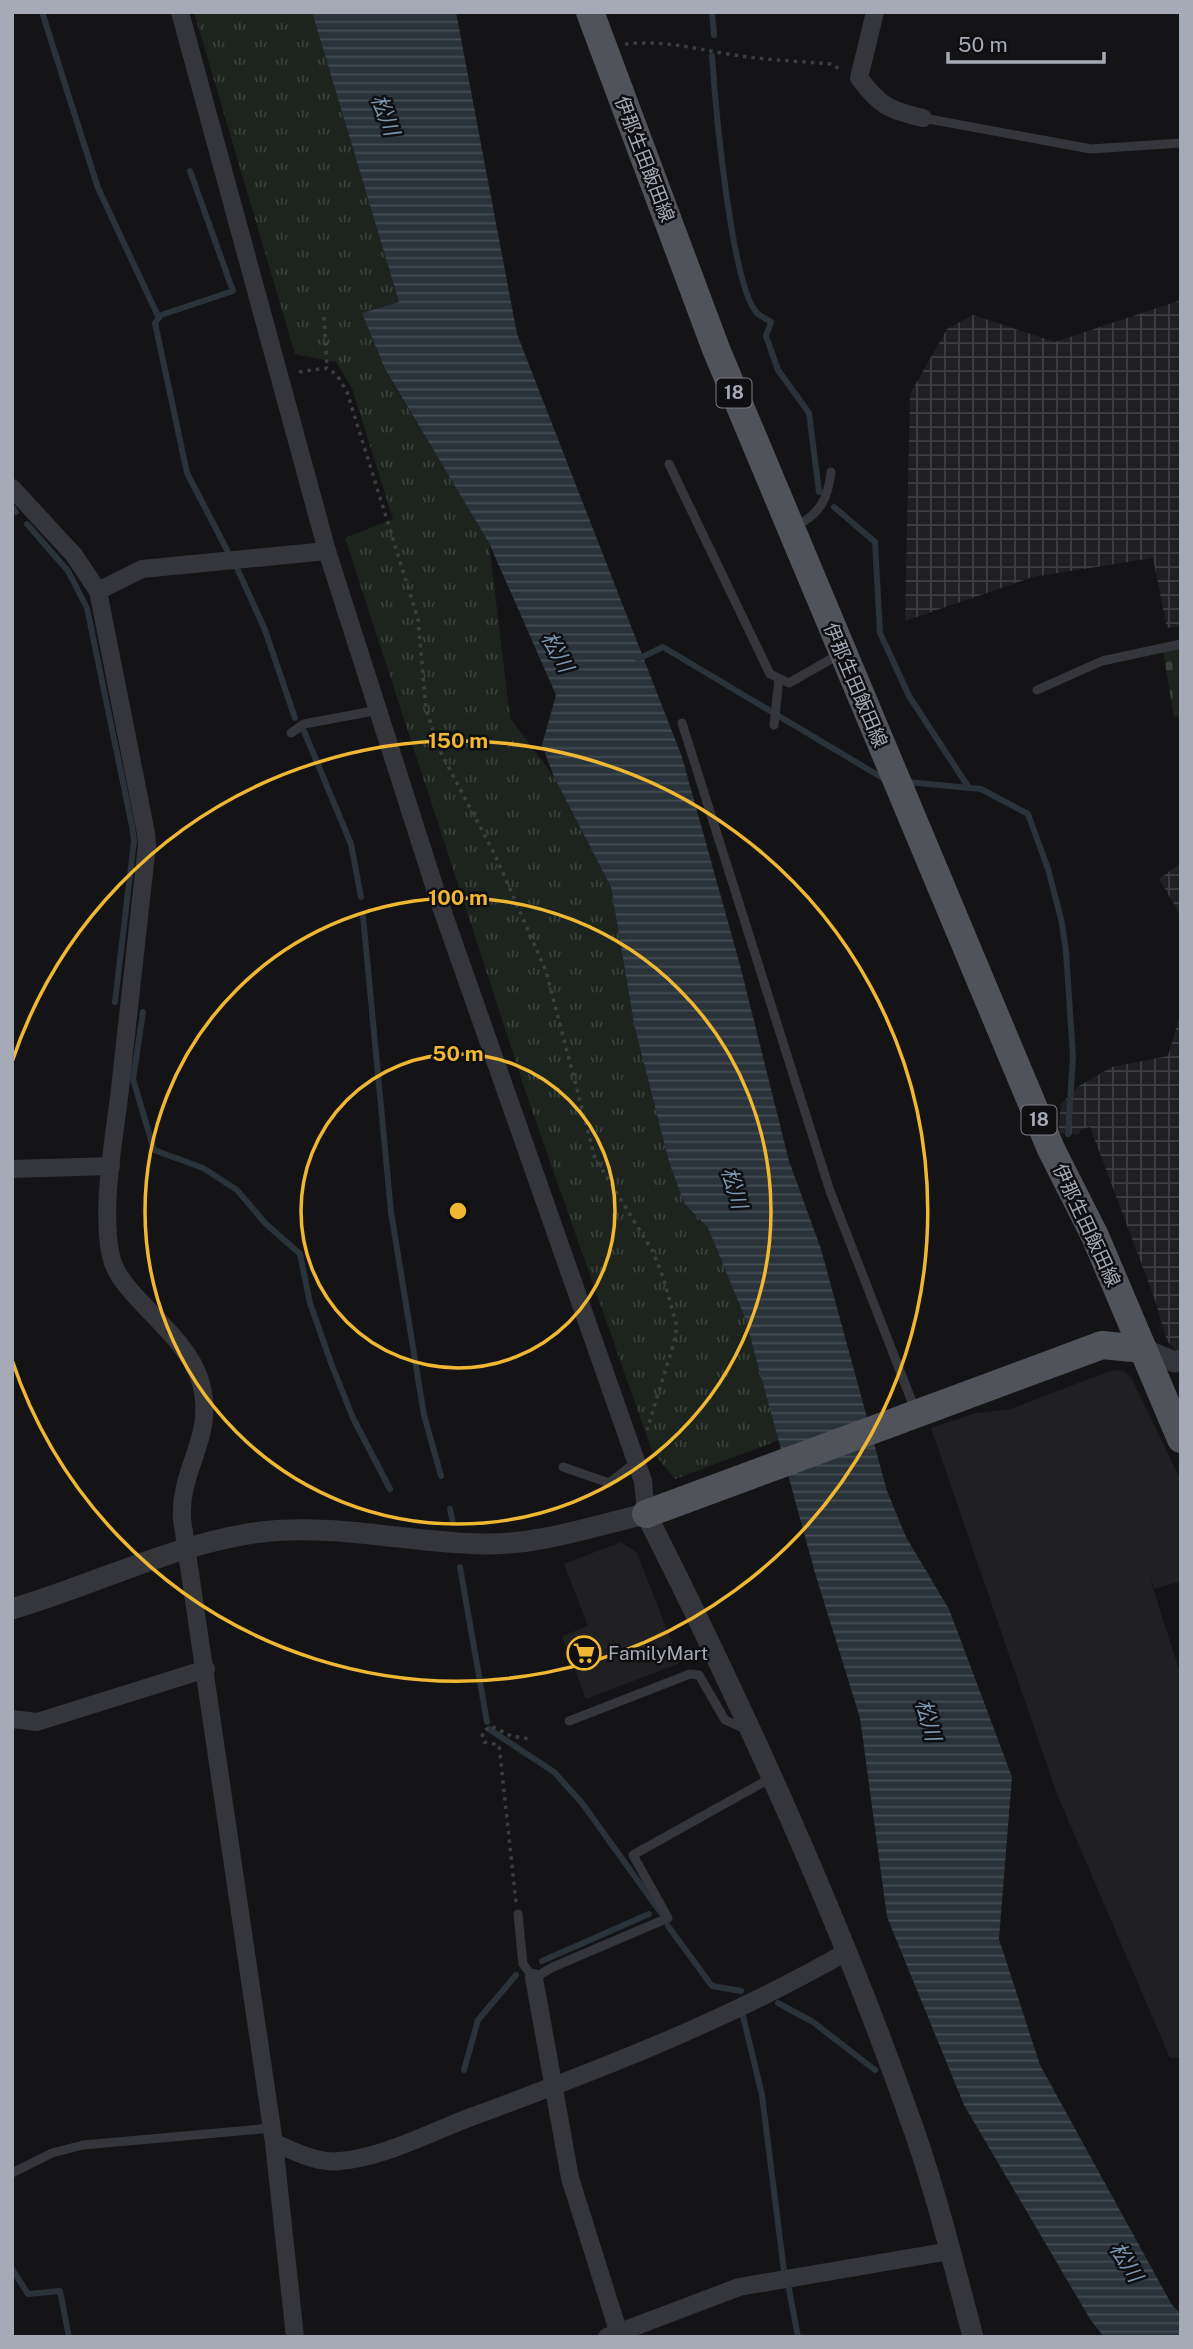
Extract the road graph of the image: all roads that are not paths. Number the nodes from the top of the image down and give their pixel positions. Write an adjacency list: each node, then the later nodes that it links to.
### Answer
1 (180, 12): 10 (street)
2 (590, 12): 9 (main road, 伊那生田飯田線 / 18)
3 (874, 12): 4 (street)
4 (923, 118): 5 (lane)
5 (1181, 143)
6 (669, 464): 14 (lane)
7 (831, 472): 9 (lane)
8 (12, 488): 11 (street)
9 (790, 527): 13 (main road, 伊那生田飯田線 / 18)
10 (327, 551): 11 (street); 16 (street)
11 (98, 591): 20 (street)
12 (1181, 644): 15 (lane)
13 (842, 653): 14 (lane); 22 (main road, 伊那生田飯田線 / 18)
14 (779, 679): 18 (lane)
15 (1037, 690)
16 (379, 710): 19 (lane); 26 (street)
17 (682, 723): 24 (lane)
18 (774, 725)
19 (291, 733)
20 (111, 1166): 21 (street); 29 (street)
21 (12, 1169)
22 (1143, 1349): 23 (street); 24 (main road); 25 (main road, 伊那生田飯田線 / 18)
23 (1181, 1361)
24 (911, 1416): 28 (main road)
25 (1181, 1439)
26 (636, 1462): 27 (lane); 28 (street)
27 (563, 1467)
28 (646, 1514): 29 (street); 34 (street)
29 (187, 1550): 30 (street); 31 (street)
30 (12, 1609)
31 (206, 1670): 32 (street); 40 (street)
32 (12, 1719)
33 (569, 1721): 34 (lane)
34 (750, 1731): 35 (street)
35 (772, 1778): 37 (street); 38 (lane)
36 (517, 1914): 38 (lane)
37 (846, 1952): 39 (street); 42 (street)
38 (534, 1978): 39 (street)
39 (556, 2086): 40 (street); 43 (street)
40 (273, 2135): 41 (lane); 44 (street)
41 (12, 2173)
42 (950, 2251): 43 (street); 45 (street)
43 (616, 2335)
44 (295, 2337)
45 (973, 2337)

